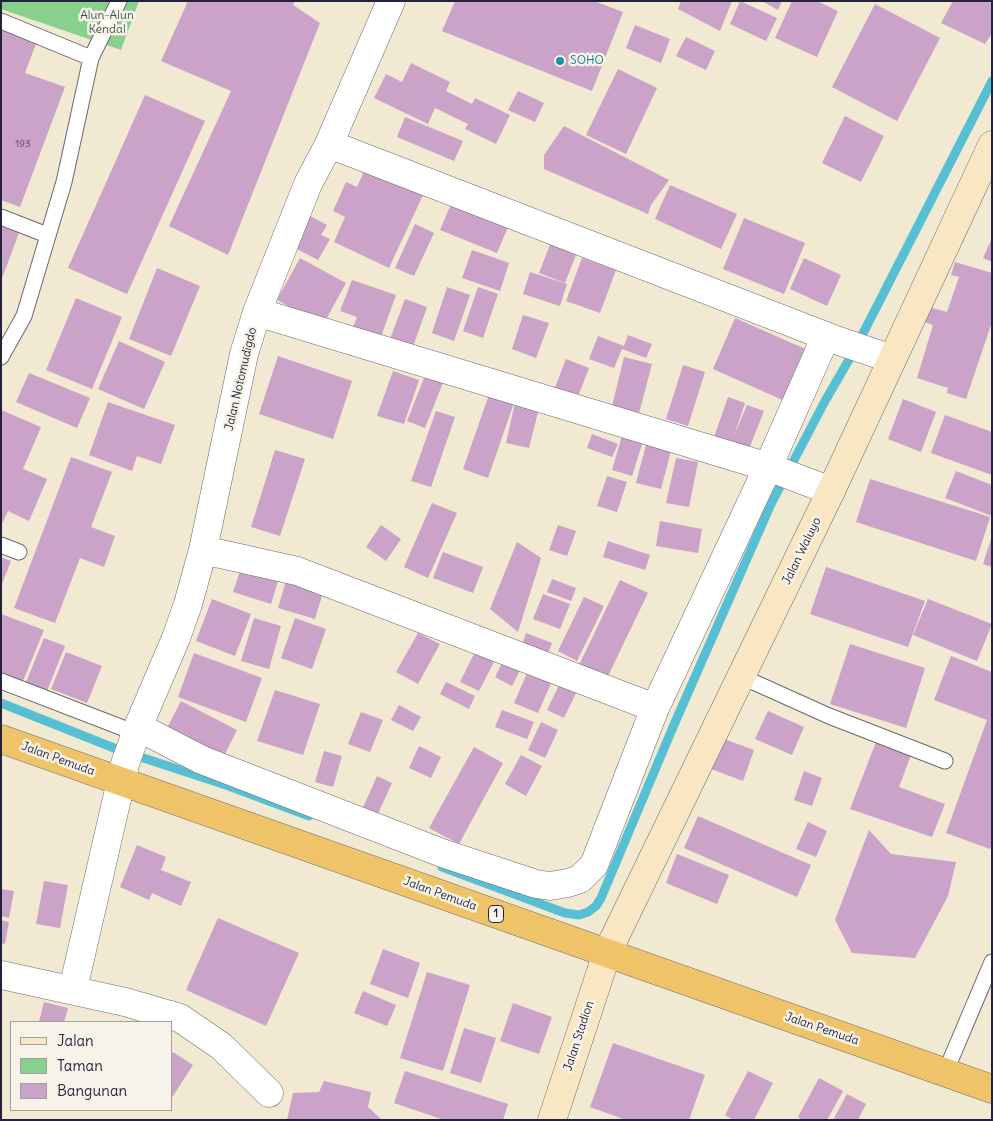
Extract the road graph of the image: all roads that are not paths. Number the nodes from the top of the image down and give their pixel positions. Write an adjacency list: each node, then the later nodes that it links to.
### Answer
1 (119, 1): 4 (lane)
2 (391, 1): 5 (street, Jalan Notomudigdo)
3 (1, 22): 4 (lane)
4 (91, 58): 8 (lane)
5 (329, 144): 9 (street, Jalan Notomudigdo); 10 (street)
6 (992, 145): 11 (street, Jalan Waluyo)
7 (1, 216): 8 (lane)
8 (48, 235): 12 (lane)
9 (257, 312): 13 (street); 16 (street, Jalan Notomudigdo)
10 (831, 338): 11 (street); 13 (street)
11 (884, 356): 14 (street, Jalan Waluyo)
12 (1, 357)
13 (773, 469): 14 (street); 20 (street)
14 (822, 488): 18 (street, Jalan Waluyo)
15 (1, 545): 17 (lane)
16 (203, 550): 20 (street); 22 (street, Jalan Notomudigdo)
17 (19, 552)
18 (740, 676): 23 (lane); 24 (street, Jalan Waluyo)
19 (1, 681): 22 (lane)
20 (655, 708): 22 (street)
21 (1, 739): 22 (highway, Jalan Pemuda / 1)
22 (131, 749): 24 (highway, Jalan Pemuda / 1); 27 (street, Jalan Notomudigdo)
23 (945, 761)
24 (607, 953): 28 (highway, Jalan Pemuda / 1); 31 (street, Jalan Stadion)
25 (992, 962): 28 (lane)
26 (1, 975): 27 (street)
27 (73, 989): 30 (street)
28 (945, 1073): 29 (highway, Jalan Pemuda / 1)
29 (992, 1089)
30 (269, 1093)
31 (552, 1120)

